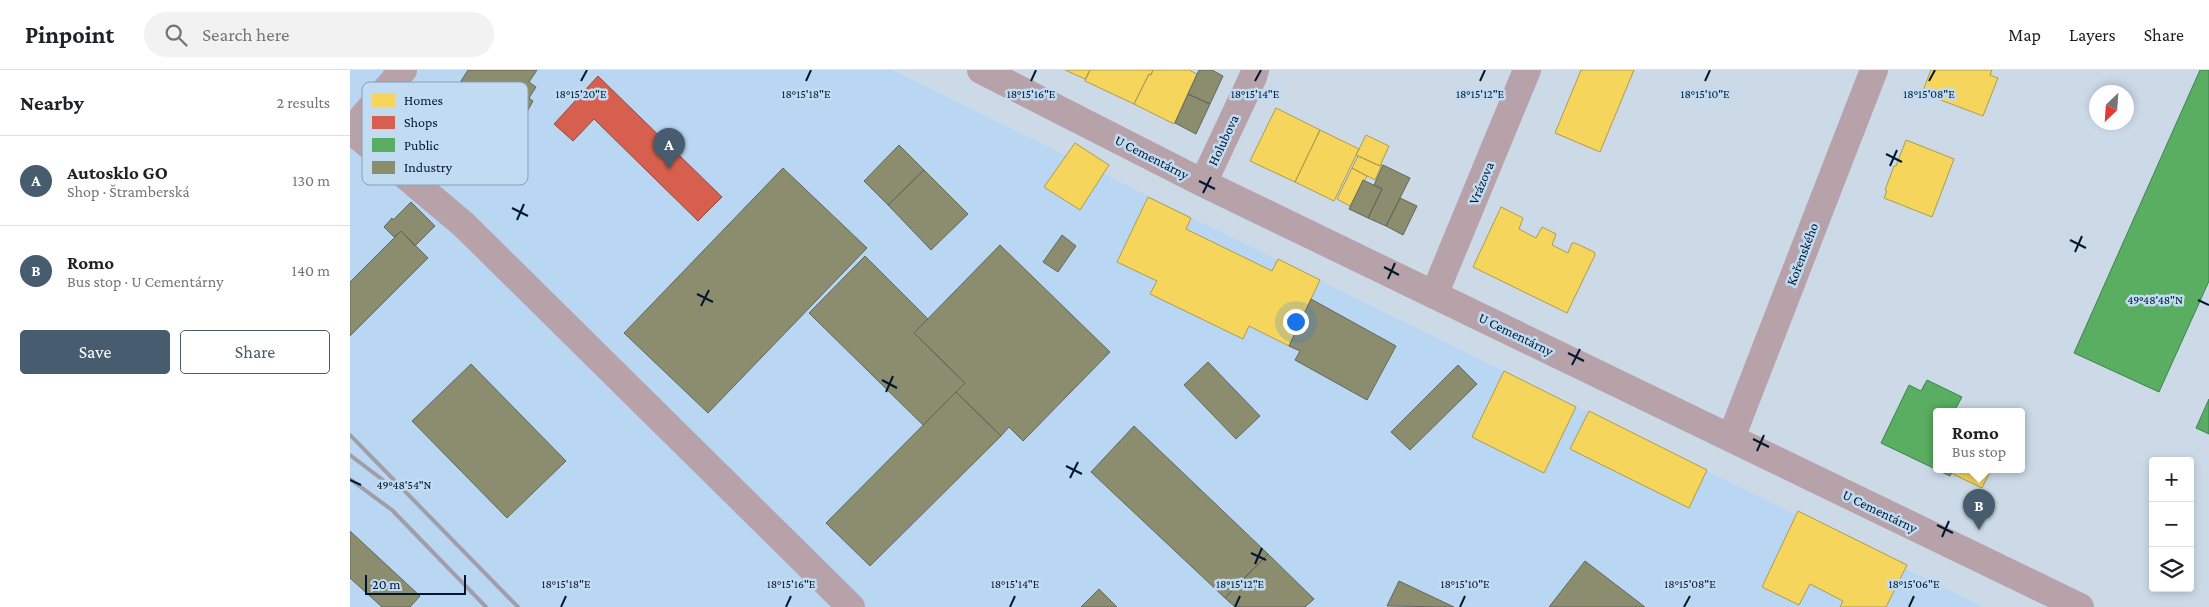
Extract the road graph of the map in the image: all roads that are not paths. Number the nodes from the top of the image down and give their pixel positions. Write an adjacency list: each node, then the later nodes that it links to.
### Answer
1 (403, 70): 6 (street)
2 (981, 70): 10 (street, U Cementárny)
3 (1255, 70): 10 (street, Holubova)
4 (1528, 70): 12 (street, Vrázova)
5 (1874, 70): 13 (street, Kořenského)
6 (393, 82)
7 (362, 118): 8 (street)
8 (351, 131): 9 (street)
9 (362, 140)
10 (1203, 183): 12 (street, U Cementárny)
11 (416, 185): 14 (street)
12 (1434, 295): 13 (street, U Cementárny)
13 (1731, 438): 15 (street, U Cementárny)
14 (852, 607)
15 (2080, 607)

